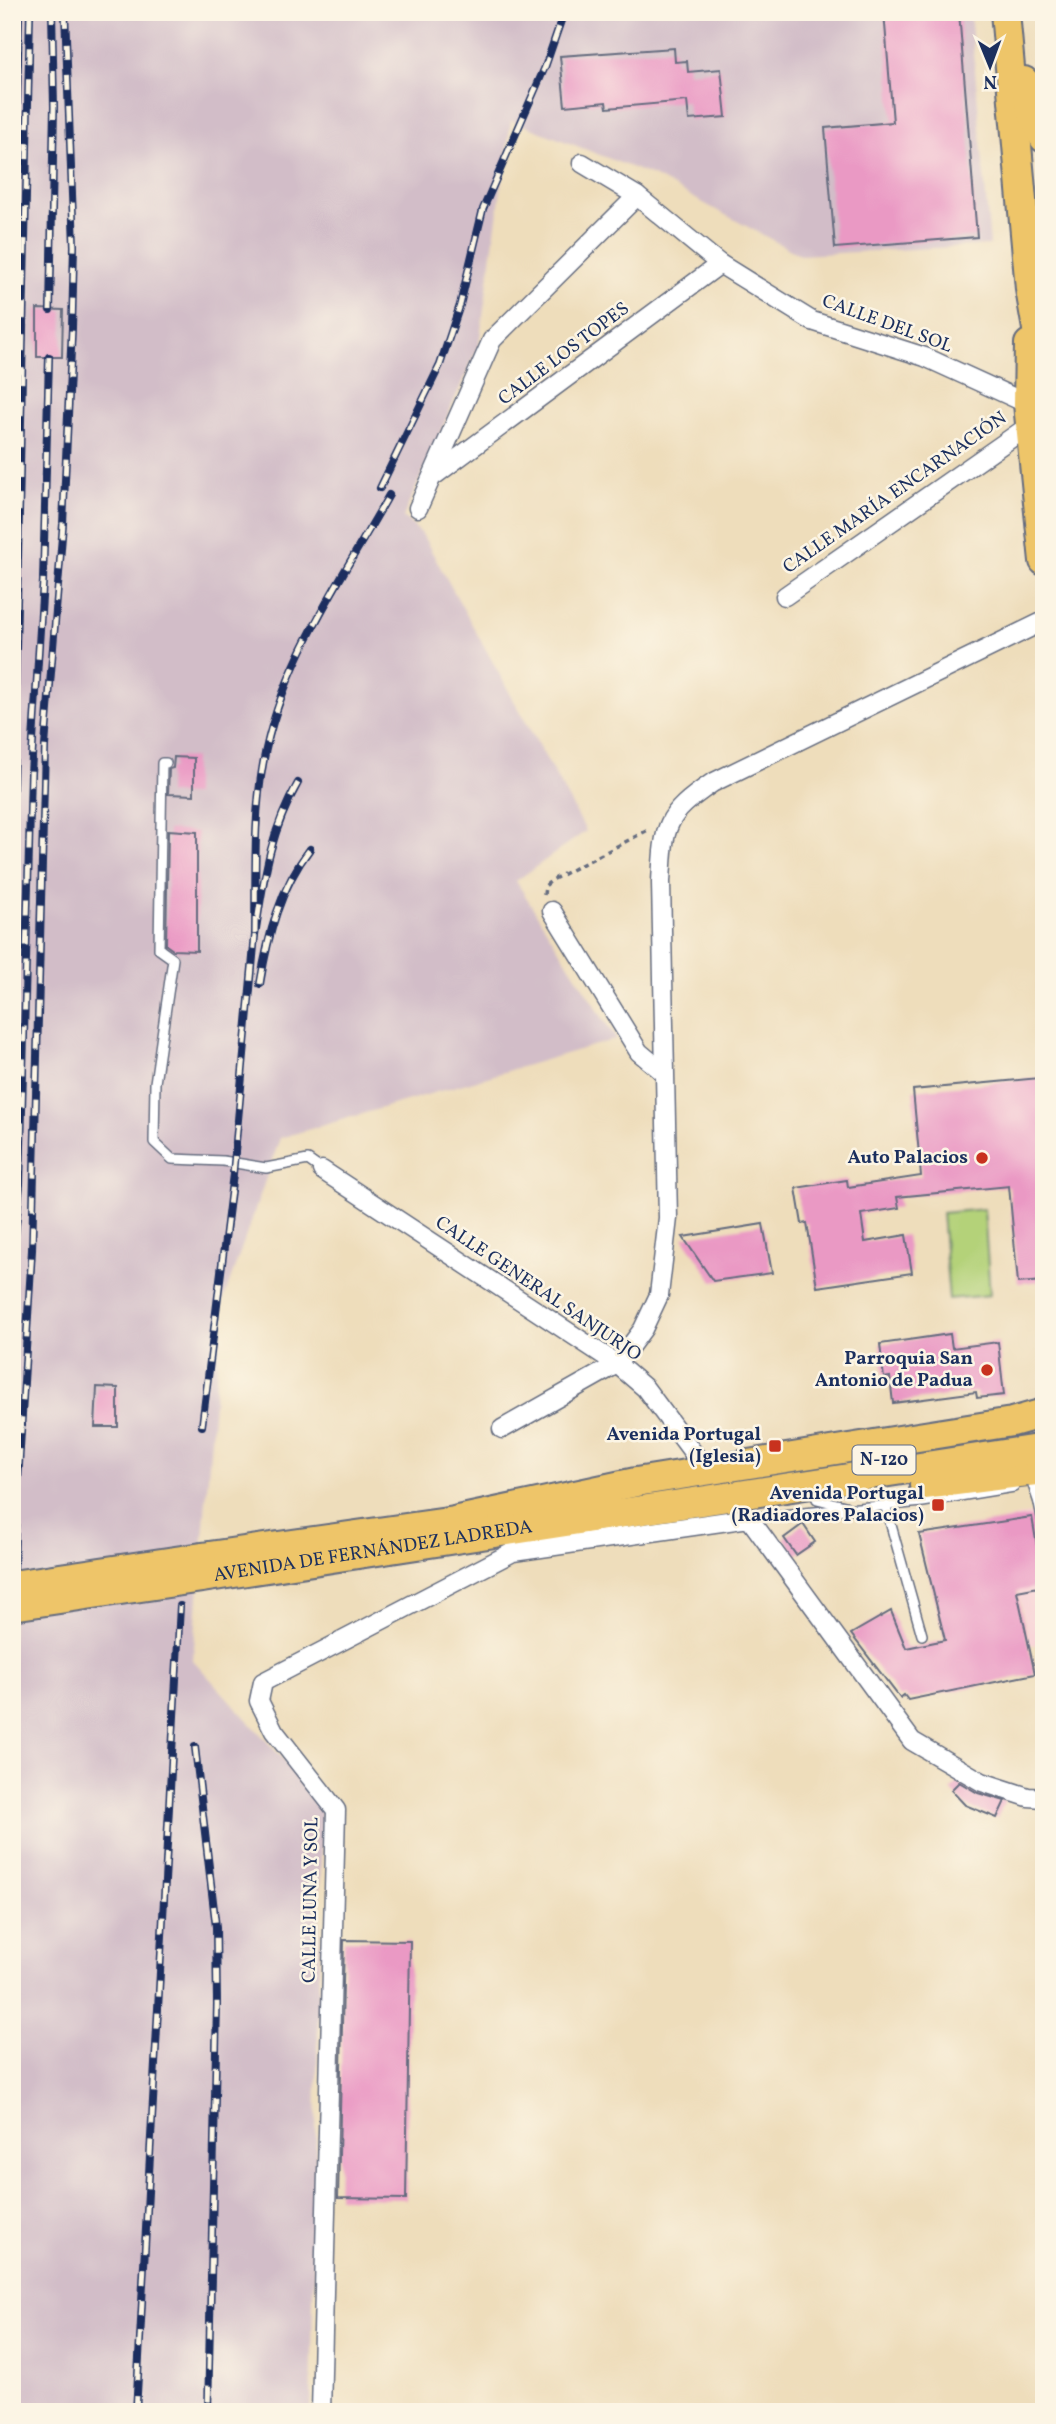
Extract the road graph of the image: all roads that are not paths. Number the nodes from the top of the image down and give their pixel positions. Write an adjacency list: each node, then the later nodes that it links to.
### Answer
1 (1006, 12): 2 (main road); 3 (main road)
2 (1044, 138)
3 (1032, 162): 7 (main road)
4 (582, 163): 5 (street, CALLE DEL SOL)
5 (638, 196): 6 (street, CALLE DEL SOL); 10 (street)
6 (720, 264): 9 (street, CALLE DEL SOL); 10 (street, CALLE LOS TOPES)
7 (1030, 289): 8 (main road); 9 (main road)
8 (1044, 369)
9 (1029, 415): 12 (main road); 13 (street, CALLE MARÍA ENCARNACIÓN)
10 (433, 478): 11 (street)
11 (418, 508)
12 (1044, 561)
13 (785, 596)
14 (1044, 621): 17 (street)
15 (166, 763): 18 (lane)
16 (551, 911): 17 (street)
17 (663, 1072): 19 (street)
18 (322, 1170): 19 (street, CALLE GENERAL SANJURJO)
19 (617, 1364): 21 (street); 25 (street, CALLE GENERAL SANJURJO)
20 (1044, 1413): 25 (main road)
21 (502, 1429)
22 (1044, 1437): 25 (main road, N-120)
23 (1044, 1448): 25 (main road, N-120)
24 (1040, 1479): 26 (main road); 27 (lane); 28 (lane)
25 (728, 1492): 29 (lane); 31 (main road, AVENIDA DE FERNÁNDEZ LADREDA / N-120); 31 (main road); 36 (street, CALLE GENERAL SANJURJO); 37 (street, CALLE LUNA Y SOL)
26 (817, 1499): 29 (lane); 31 (main road)
27 (885, 1504): 29 (lane); 35 (lane)
28 (1042, 1504): 30 (lane)
29 (853, 1508)
30 (1044, 1527)
31 (462, 1530): 32 (main road, AVENIDA DE FERNÁNDEZ LADREDA / N-120)
32 (202, 1567): 33 (main road, AVENIDA DE FERNÁNDEZ LADREDA, bridge); 34 (main road, AVENIDA DE FERNÁNDEZ LADREDA, bridge)
33 (12, 1585)
34 (12, 1606)
35 (922, 1635)
36 (1044, 1798)
37 (321, 2412)

